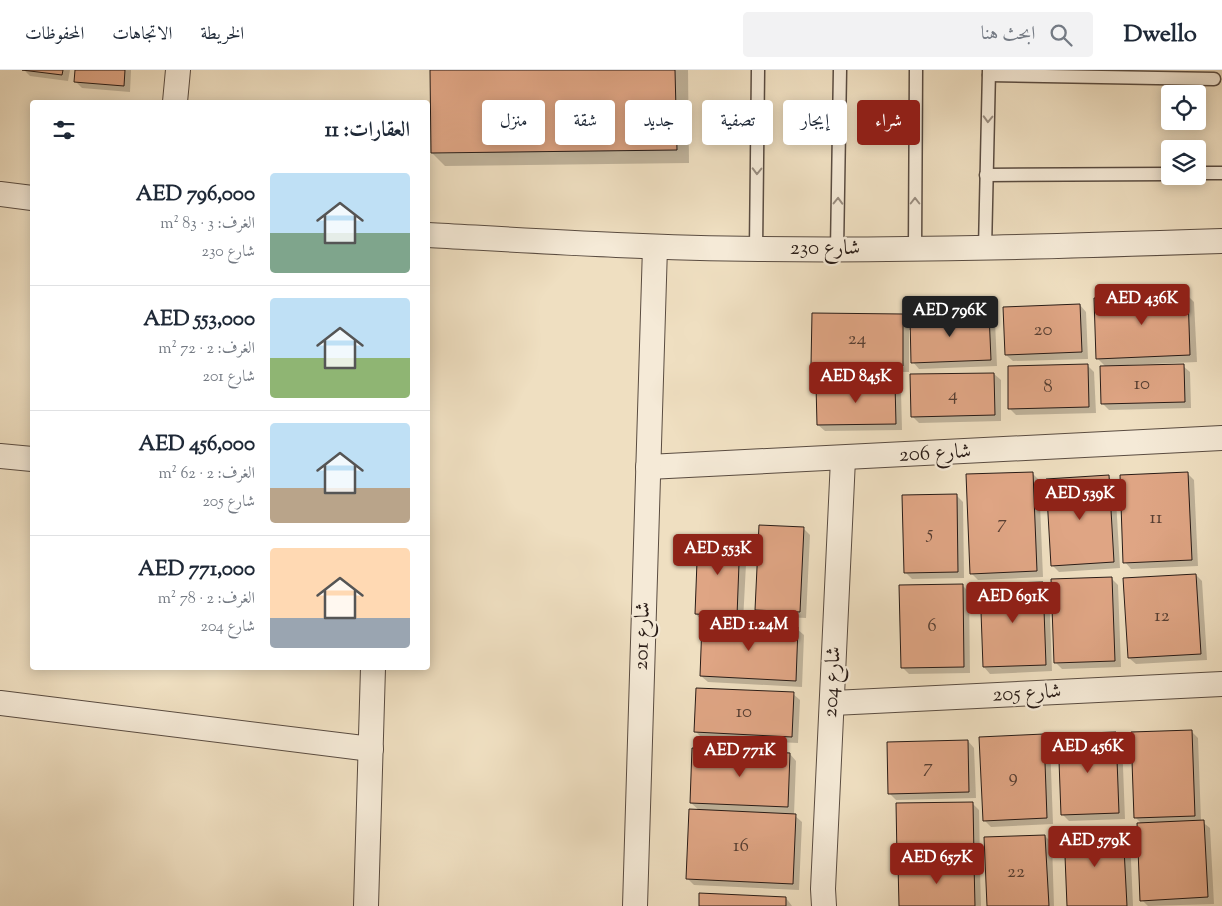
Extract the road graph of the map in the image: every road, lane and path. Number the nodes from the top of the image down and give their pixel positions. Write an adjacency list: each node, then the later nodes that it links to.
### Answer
1 (178, 70): 7 (street)
2 (758, 70): 18 (lane, one-way to 18)
3 (840, 70): 19 (lane, one-way to 3)
4 (916, 70): 20 (lane, one-way to 4)
5 (989, 73): 6 (lane); 11 (lane, one-way to 11)
6 (1214, 79)
7 (175, 100)
8 (1206, 173): 9 (lane)
9 (1222, 173)
10 (1161, 174): 11 (lane)
11 (986, 175): 17 (lane)
12 (0, 194): 13 (street)
13 (30, 198)
14 (430, 235): 16 (street, شارع 230)
15 (1222, 241): 17 (street, شارع 230)
16 (655, 247): 18 (street, شارع 230); 25 (street, شارع 201)
17 (985, 248): 20 (street, شارع 230)
18 (756, 249): 19 (street, شارع 230)
19 (837, 250): 20 (street, شارع 230)
20 (915, 250)
21 (1222, 438): 23 (street, شارع 206)
22 (0, 456): 24 (street)
23 (843, 458): 25 (street, شارع 206); 29 (street, شارع 204)
24 (30, 459)
25 (648, 467): 32 (street, شارع 201)
26 (373, 670): 30 (street)
27 (1222, 684): 29 (street, شارع 205)
28 (0, 703): 30 (street)
29 (833, 704): 33 (street, شارع 204)
30 (371, 749): 31 (street)
31 (366, 906)
32 (635, 906)
33 (824, 906)

